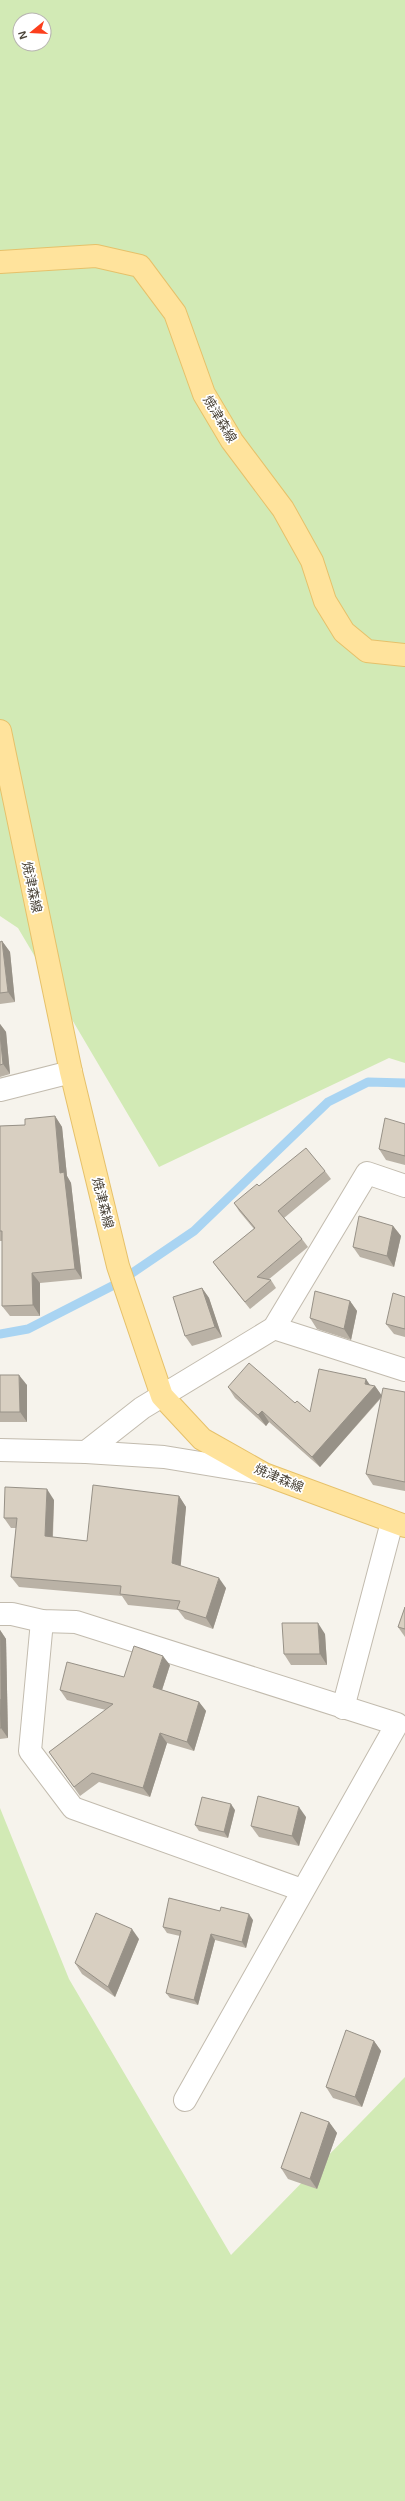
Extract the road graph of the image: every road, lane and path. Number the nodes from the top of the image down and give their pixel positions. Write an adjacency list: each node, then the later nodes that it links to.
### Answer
1 (0, 262): 2 (main road, 焼津森線)
2 (405, 655)
3 (0, 731): 4 (main road, 焼津森線)
4 (71, 1072): 5 (street); 9 (main road, 焼津森線)
5 (0, 1090)
6 (405, 1186): 7 (street)
7 (274, 1328): 8 (street); 9 (street)
8 (405, 1370)
9 (162, 1396): 11 (street); 12 (main road, 焼津森線)
10 (0, 1450): 11 (street)
11 (86, 1452): 12 (street)
12 (264, 1474): 13 (main road, 焼津森線)
13 (398, 1524): 16 (street)
14 (0, 1614): 15 (street)
15 (42, 1621): 16 (street); 17 (street)
16 (343, 1708): 17 (street)
17 (302, 1890): 18 (street)
18 (185, 2100)

